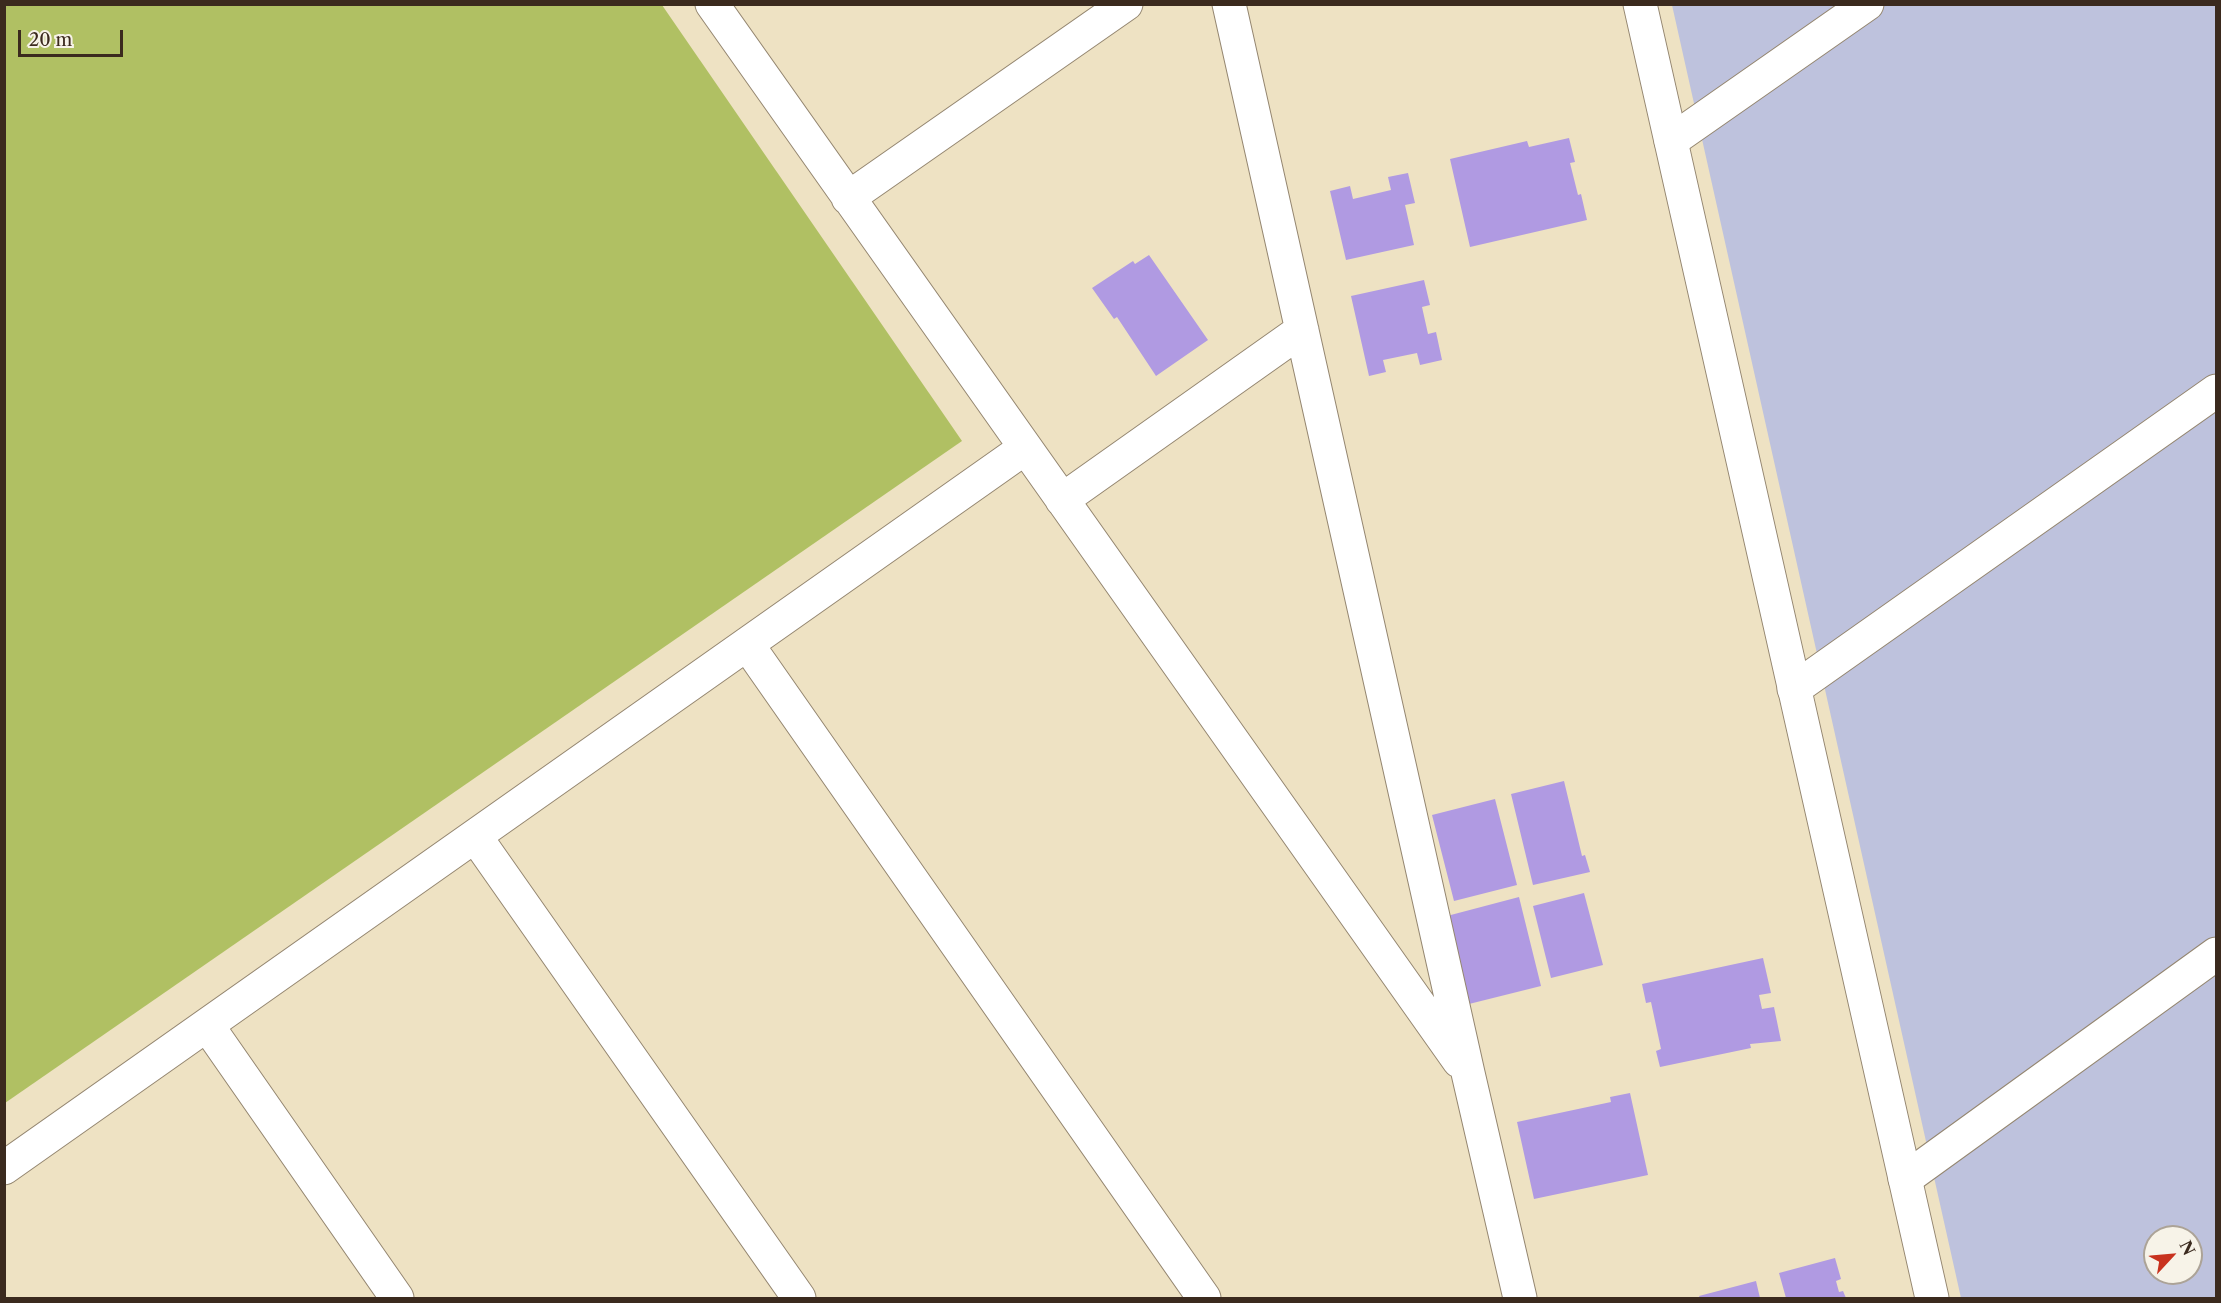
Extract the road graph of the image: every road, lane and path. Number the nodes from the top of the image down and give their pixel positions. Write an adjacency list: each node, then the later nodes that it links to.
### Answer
1 (712, 4): 7 (street)
2 (1126, 4): 7 (street)
3 (1229, 4): 8 (street)
4 (1640, 4): 6 (street)
5 (1867, 4): 6 (street)
6 (1671, 141): 13 (street)
7 (848, 198): 10 (street)
8 (1302, 330): 11 (street); 17 (street)
9 (2217, 391): 13 (street)
10 (1025, 448): 11 (street); 12 (street)
11 (1062, 500): 17 (street)
12 (747, 644): 14 (street); 22 (street)
13 (1794, 689): 19 (street)
14 (475, 836): 16 (street); 21 (street)
15 (2217, 954): 19 (street)
16 (207, 1025): 18 (street); 20 (street)
17 (1468, 1073): 23 (street)
18 (4, 1168)
19 (1905, 1179): 24 (street)
20 (397, 1299)
21 (799, 1299)
22 (1204, 1299)
23 (1520, 1299)
24 (1932, 1299)

